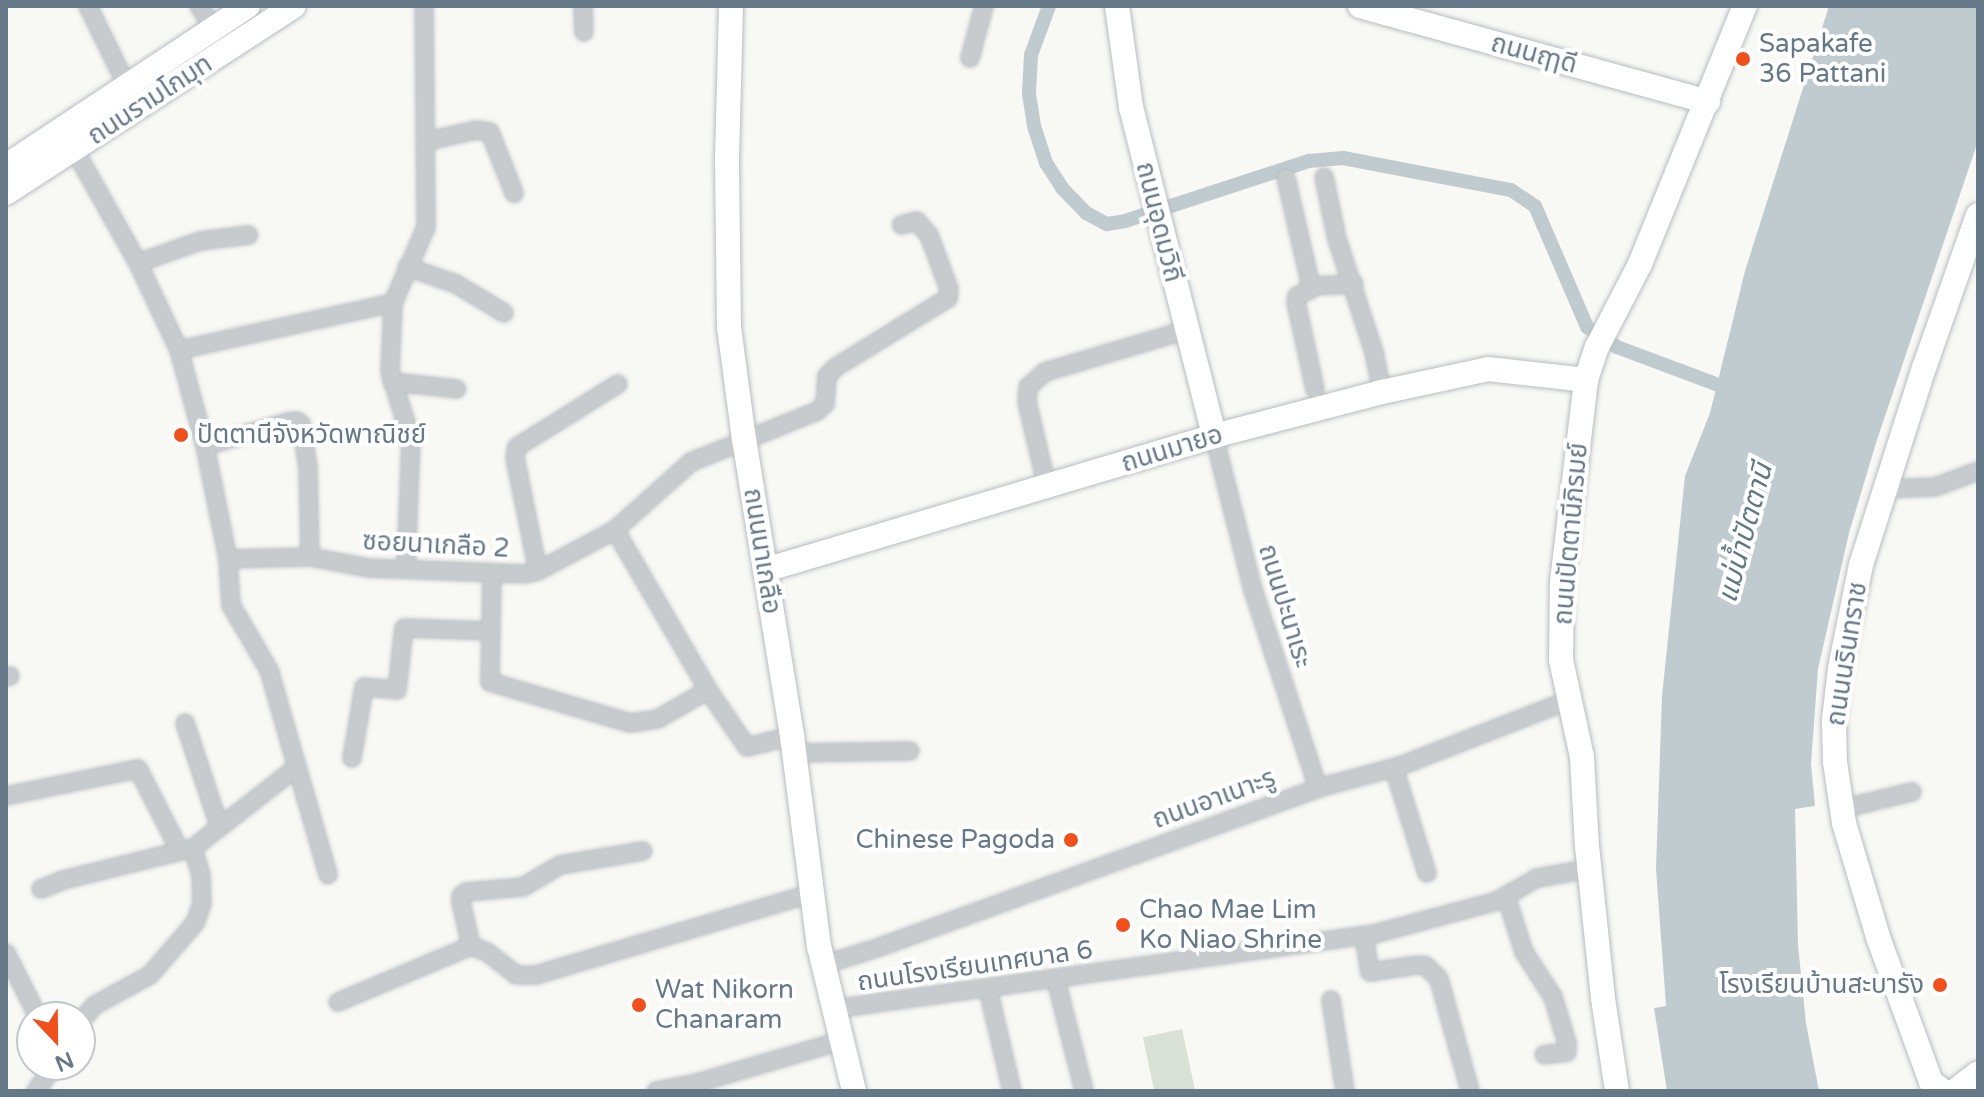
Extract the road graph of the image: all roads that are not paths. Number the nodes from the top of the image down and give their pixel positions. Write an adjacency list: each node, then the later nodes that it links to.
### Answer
1 (88, 6): 15 (street)
2 (199, 6): 12 (street)
3 (248, 6): 12 (street, ถนนรามโกมุท)
4 (294, 6): 18 (street, ถนนรามโกมุท)
5 (424, 6): 17 (street)
6 (583, 6): 13 (street)
7 (731, 6): 42 (street, ถนนนาเกลือ)
8 (984, 6): 14 (street)
9 (1117, 6): 33 (street, ถนนอุดมวิถี)
10 (1360, 6): 16 (street, ถนนฤๅดี)
11 (1745, 6): 16 (street, ถนนปัตตานีภิรมย์)
12 (214, 29): 15 (street, ถนนรามโกมุท)
13 (584, 32)
14 (970, 58)
15 (128, 88): 19 (street, ถนนรามโกมุท)
16 (1708, 102): 35 (street, ถนนปัตตานีภิรมย์)
17 (427, 141): 23 (street); 28 (street)
18 (74, 149): 22 (street, ถนนรามโกมุท); 27 (street)
19 (6, 166)
20 (1324, 177): 29 (street)
21 (1286, 178): 30 (street)
22 (6, 193)
23 (514, 193)
24 (1978, 215): 46 (street, ถนนนรินทราช)
25 (901, 225): 42 (street, ซอยนาเกลือ 2)
26 (249, 235): 27 (street)
27 (138, 263): 34 (street)
28 (407, 267): 31 (street); 32 (street)
29 (1354, 284): 30 (street); 40 (street)
30 (1313, 288): 39 (street)
31 (393, 303): 34 (street); 36 (street)
32 (504, 313)
33 (1187, 330): 41 (street, ถนนอุดมวิถี); 45 (street)
34 (179, 350): 43 (street)
35 (1586, 380): 40 (street, ถนนมายอ); 56 (street, ถนนปัตตานีภิรมย์)
36 (392, 382): 38 (street); 50 (street)
37 (618, 384): 52 (street)
38 (457, 389)
39 (1315, 389)
40 (1382, 392): 41 (street, ถนนมายอ)
41 (1214, 436): 45 (street, ถนนมายอ); 63 (street, ถนนปะนาเระ)
42 (744, 439): 47 (street, ซอยนาเกลือ 2); 51 (street, ถนนนาเกลือ)
43 (205, 446): 48 (street); 49 (street)
44 (1978, 471): 46 (street)
45 (1047, 487): 51 (street, ถนนมายอ)
46 (1885, 489): 66 (street, ถนนนรินทราช)
47 (615, 530): 52 (street, ซอยนาเกลือ 2); 55 (street)
48 (310, 557): 49 (street, ซอยนาเกลือ 2); 50 (street, ซอยนาเกลือ 2)
49 (228, 559): 61 (street)
50 (406, 568): 53 (street, ซอยนาเกลือ 2)
51 (765, 570): 58 (street, ถนนนาเกลือ)
52 (538, 571): 53 (street, ซอยนาเกลือ 2)
53 (492, 573): 54 (street)
54 (490, 631): 55 (street); 60 (street)
55 (708, 690): 58 (street)
56 (1569, 700): 62 (street, ถนนอาเนาะรู); 70 (street, ถนนปัตตานีภิรมย์)
57 (185, 723): 67 (street)
58 (794, 744): 59 (street); 74 (street, ถนนนาเกลือ)
59 (910, 751)
60 (352, 758)
61 (297, 767): 67 (street); 72 (street)
62 (1394, 768): 63 (street, ถนนอาเนาะรู); 71 (street)
63 (1318, 788): 79 (street, ถนนอาเนาะรู)
64 (1912, 792): 66 (street)
65 (6, 796): 68 (street)
66 (1841, 809): 98 (street, ถนนนรินทราช)
67 (219, 825): 68 (street)
68 (186, 850): 73 (street); 85 (street)
69 (643, 851): 77 (street)
70 (1589, 869): 75 (street, ถนนโรงเรียนเทศบาล 6); 97 (street, ถนนปัตตานีภิรมย์)
71 (1427, 873)
72 (328, 875)
73 (41, 889)
74 (812, 893): 77 (street); 79 (street, ถนนนาเกลือ)
75 (1506, 896): 76 (street, ถนนโรงเรียนเทศบาล 6); 88 (street)
76 (1364, 936): 80 (street, ถนนโรงเรียนเทศบาล 6); 96 (street)
77 (471, 946): 84 (street)
78 (6, 953): 83 (street)
79 (823, 965): 86 (street, ถนนนาเกลือ)
80 (1056, 980): 81 (street, ถนนโรงเรียนเทศบาล 6); 94 (street)
81 (988, 989): 86 (street, ถนนโรงเรียนเทศบาล 6); 93 (street)
82 (1331, 1000): 95 (street)
83 (30, 1001)
84 (338, 1002)
85 (96, 1004)
86 (834, 1009): 87 (street, ถนนนาเกลือ)
87 (841, 1041): 90 (street); 92 (street, ถนนนาเกลือ)
88 (1544, 1055)
89 (1978, 1073): 99 (street)
90 (698, 1087): 91 (street)
91 (656, 1091)
92 (854, 1091)
93 (1012, 1091)
94 (1084, 1091)
95 (1345, 1091)
96 (1470, 1091)
97 (1617, 1091)
98 (1943, 1091)
99 (1955, 1091)

